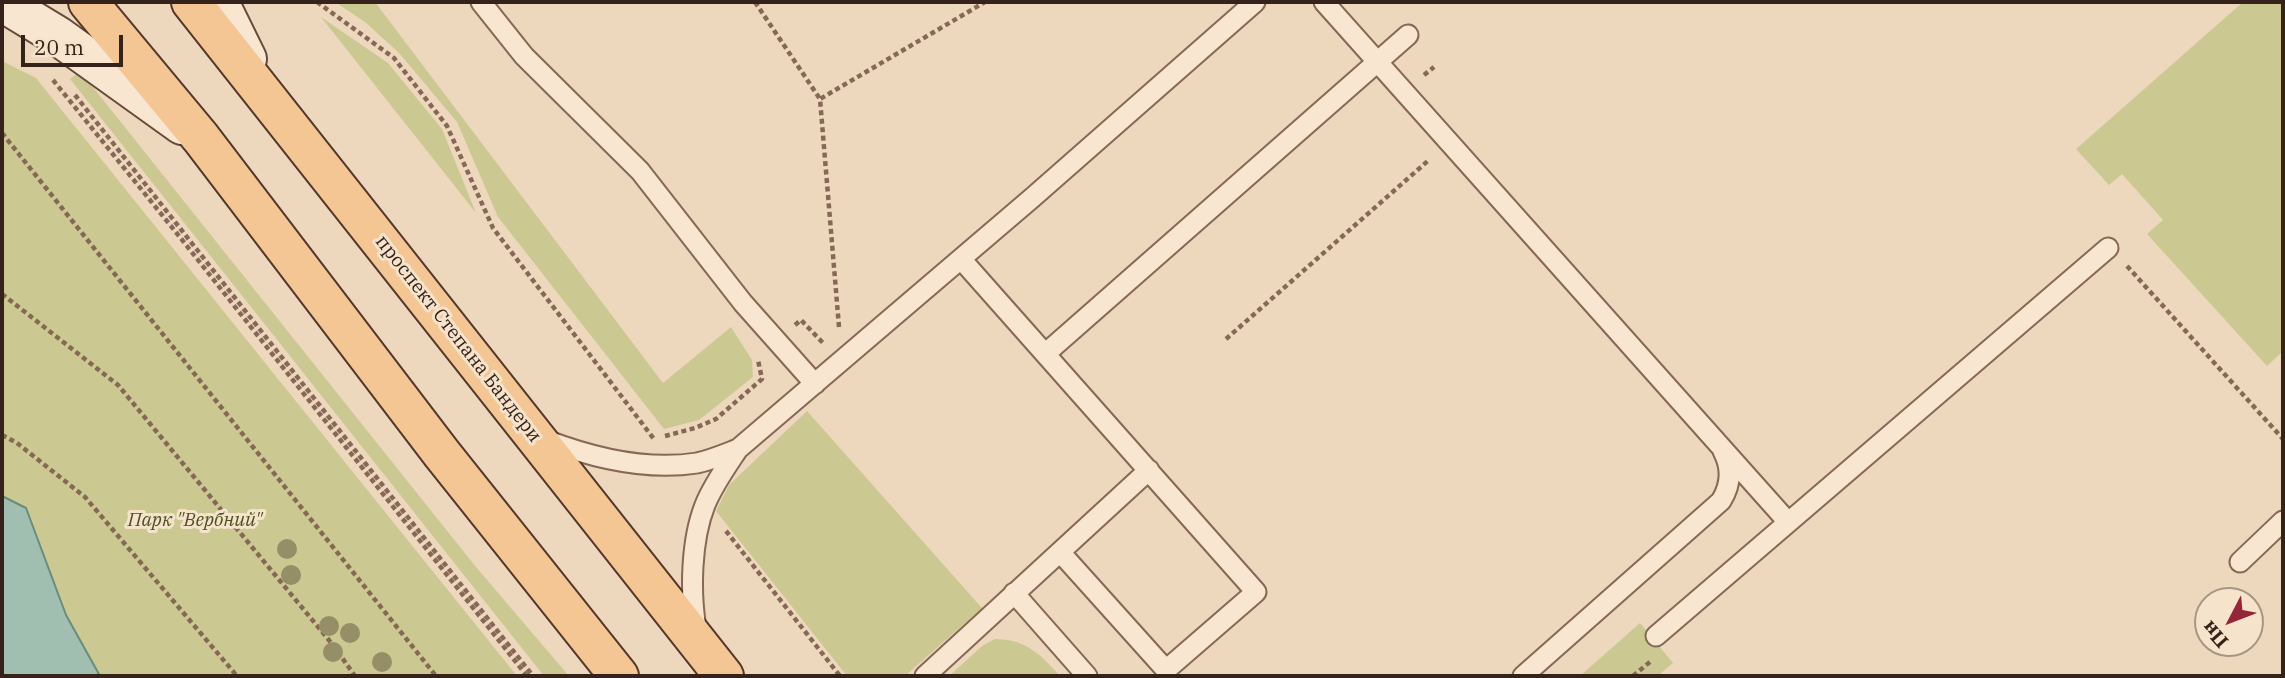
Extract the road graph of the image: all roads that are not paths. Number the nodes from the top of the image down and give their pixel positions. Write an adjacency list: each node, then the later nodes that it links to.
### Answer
1 (2, 2): 11 (main road)
2 (88, 2): 11 (main road)
3 (191, 2): 10 (main road, проспект Степана Бандери)
4 (219, 2): 10 (main road)
5 (481, 2): 15 (lane)
6 (1255, 2): 13 (lane)
7 (1324, 2): 9 (lane)
8 (1408, 36): 9 (lane)
9 (1377, 62): 14 (lane); 17 (lane)
10 (263, 93): 16 (main road, проспект Степана Бандери)
11 (201, 138): 28 (main road)
12 (2114, 253): 21 (lane)
13 (961, 259): 14 (lane); 15 (lane)
14 (1045, 354): 19 (lane)
15 (815, 384): 18 (lane)
16 (535, 436): 18 (lane); 25 (main road, проспект Степана Бандери)
17 (1719, 445): 21 (lane); 32 (lane)
18 (738, 449): 25 (lane)
19 (1149, 470): 22 (lane); 27 (lane)
20 (2283, 521): 23 (lane)
21 (1788, 522): 26 (lane)
22 (1060, 552): 24 (lane); 27 (lane)
23 (2240, 562)
24 (1014, 593): 30 (lane); 31 (lane)
25 (698, 642): 29 (main road, проспект Степана Бандери)
26 (1657, 645)
27 (1167, 673)
28 (619, 676)
29 (724, 676)
30 (925, 676)
31 (1087, 676)
32 (1523, 676)

